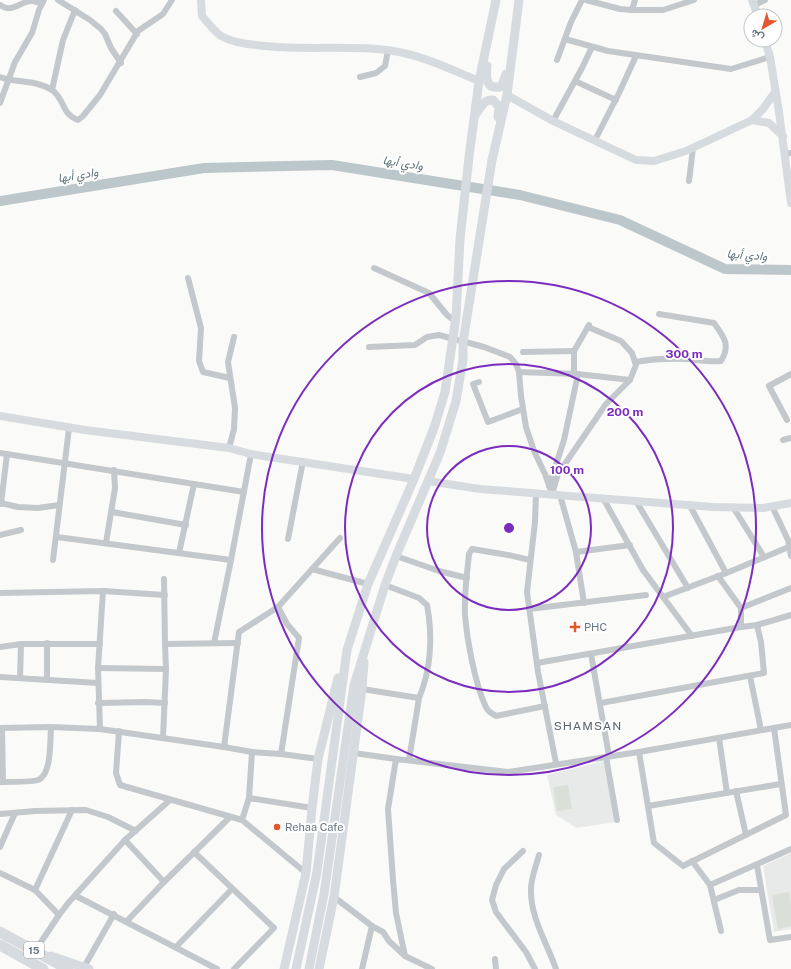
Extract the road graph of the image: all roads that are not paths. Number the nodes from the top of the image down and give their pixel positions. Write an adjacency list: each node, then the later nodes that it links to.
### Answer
1 (58, 0): 14 (street)
2 (172, 0): 17 (street)
3 (201, 0): 22 (street)
4 (496, 0): 18 (main road)
5 (519, 0): 23 (main road)
6 (582, 0): 19 (street)
7 (586, 0): 15 (street)
8 (635, 0): 15 (street)
9 (694, 0): 15 (street)
10 (766, 0): 12 (street)
11 (43, 2): 13 (street); 30 (street)
12 (754, 3)
13 (0, 5)
14 (75, 10): 27 (street); 33 (street)
15 (632, 10)
16 (116, 11): 17 (street)
17 (137, 34): 27 (street)
18 (488, 39): 23 (main road); 32 (main road)
19 (565, 39): 20 (street); 26 (street)
20 (592, 47): 24 (street); 31 (street)
21 (767, 48): 25 (street)
22 (388, 50): 29 (street); 32 (street)
23 (512, 55): 35 (main road)
24 (636, 56): 25 (street); 36 (street)
25 (770, 58): 34 (street)
26 (557, 60)
27 (121, 63): 33 (street)
28 (0, 77): 30 (street)
29 (360, 77)
30 (8, 80): 33 (street); 37 (street)
31 (575, 81): 36 (street); 40 (street)
32 (479, 82): 38 (main road)
33 (52, 90)
34 (775, 92): 39 (street); 41 (street)
35 (507, 95): 40 (street); 42 (main road)
36 (616, 100): 43 (street)
37 (0, 104)
38 (475, 115): 42 (main road); 51 (main road)
39 (752, 120): 41 (street); 44 (street)
40 (553, 121): 43 (street)
41 (783, 136): 45 (street)
42 (497, 139): 54 (main road)
43 (595, 140): 44 (street)
44 (693, 148): 46 (street)
45 (788, 153): 47 (street)
46 (689, 181)
47 (791, 203)
48 (374, 268): 51 (street)
49 (188, 278): 62 (street)
50 (659, 314): 58 (street)
51 (456, 317): 53 (main road)
52 (234, 337): 62 (street)
53 (453, 340): 54 (street); 55 (street); 78 (main road)
54 (463, 342): 59 (street); 79 (main road)
55 (369, 347)
56 (574, 351): 57 (street); 58 (street); 60 (street)
57 (523, 352)
58 (635, 362): 63 (street)
59 (519, 372): 60 (street); 65 (street)
60 (576, 374): 63 (street); 81 (street)
61 (791, 374): 67 (street)
62 (230, 378): 71 (street)
63 (630, 380): 84 (street)
64 (479, 382): 65 (street)
65 (523, 409): 81 (street)
66 (0, 416): 68 (street)
67 (787, 420)
68 (69, 428): 71 (street); 76 (street)
69 (791, 438): 70 (street)
70 (783, 440)
71 (229, 448): 74 (street)
72 (0, 453): 73 (street)
73 (7, 454): 76 (street); 89 (street)
74 (251, 454): 75 (street); 82 (street)
75 (303, 461): 78 (street); 100 (street)
76 (64, 462): 77 (street); 91 (street)
77 (114, 470): 80 (street); 94 (street)
78 (414, 478): 117 (main road)
79 (428, 481): 83 (street); 106 (main road)
80 (194, 484): 82 (street); 95 (street)
81 (549, 486): 84 (street)
82 (244, 492): 110 (street)
83 (536, 493): 84 (street); 111 (street)
84 (552, 494): 85 (street)
85 (560, 495): 86 (street); 104 (street)
86 (603, 498): 87 (street); 102 (street)
87 (636, 501): 90 (street); 119 (street)
88 (791, 503): 92 (street)
89 (0, 504): 91 (street)
90 (689, 504): 93 (street); 113 (street)
91 (59, 505): 98 (street)
92 (772, 506): 93 (street); 103 (street)
93 (733, 507): 108 (street)
94 (112, 512): 95 (street); 101 (street)
95 (186, 525): 105 (street)
96 (21, 530): 97 (street)
97 (0, 535)
98 (57, 537): 101 (street); 109 (street)
99 (340, 538): 112 (street)
100 (288, 539)
101 (106, 544): 105 (street)
102 (630, 545): 104 (street); 125 (street)
103 (790, 546): 107 (street); 108 (street)
104 (576, 552): 126 (street)
105 (179, 553): 110 (street)
106 (396, 556): 115 (street); 118 (main road)
107 (791, 556)
108 (764, 557): 113 (street)
109 (53, 560)
110 (231, 560): 135 (street)
111 (530, 560): 115 (street); 129 (street)
112 (312, 569): 117 (street); 127 (street)
113 (726, 573): 114 (street)
114 (718, 576): 119 (street); 128 (street)
115 (467, 578): 157 (street)
116 (164, 579): 123 (street)
117 (368, 584): 142 (main road)
118 (385, 585): 140 (main road); 153 (street)
119 (688, 588): 125 (street)
120 (791, 588): 128 (street)
121 (103, 591): 122 (street); 123 (street); 138 (street)
122 (0, 593)
123 (165, 595): 139 (street)
124 (646, 595): 126 (street)
125 (663, 597): 133 (street)
126 (584, 603): 129 (street)
127 (278, 607): 136 (street); 171 (street)
128 (741, 608): 132 (street)
129 (529, 609): 144 (street)
130 (791, 615): 131 (street)
131 (757, 626): 132 (street); 147 (street)
132 (741, 627): 133 (street)
133 (692, 636): 143 (street)
134 (47, 643): 137 (street); 138 (street); 150 (street)
135 (214, 643): 136 (street); 139 (street)
136 (238, 643): 167 (street)
137 (21, 644): 141 (street); 149 (street)
138 (100, 644): 145 (street)
139 (164, 644): 146 (street)
140 (366, 645): 152 (main road); 195 (main road)
141 (0, 647)
142 (346, 650): 173 (main road); 193 (main road)
143 (592, 654): 144 (street); 156 (street)
144 (537, 663): 157 (street)
145 (98, 668): 146 (street); 151 (street)
146 (166, 669): 155 (street)
147 (750, 676): 156 (street); 163 (street)
148 (0, 677): 149 (street)
149 (20, 678): 150 (street)
150 (47, 679): 151 (street)
151 (98, 683): 154 (street)
152 (362, 689): 153 (street); 170 (main road)
153 (418, 698): 175 (street)
154 (98, 703): 155 (street); 162 (street)
155 (165, 703): 165 (street)
156 (601, 703): 172 (street)
157 (545, 706): 176 (street)
158 (791, 724): 161 (street)
159 (51, 727): 160 (street); 162 (street); 178 (street)
160 (1, 728): 178 (street)
161 (774, 728): 163 (street); 179 (street)
162 (100, 729): 164 (street)
163 (760, 730): 166 (street)
164 (119, 731): 165 (street); 183 (street)
165 (163, 738): 167 (street)
166 (719, 738): 169 (street); 181 (street)
167 (224, 747): 168 (street)
168 (252, 752): 171 (street); 182 (street)
169 (639, 752): 172 (street); 184 (street)
170 (354, 753): 174 (street); 177 (main road)
171 (281, 754): 173 (street)
172 (607, 756): 176 (street); 191 (street)
173 (318, 759): 185 (main road); 193 (main road)
174 (396, 759): 175 (street); 224 (street)
175 (409, 760): 176 (street)
176 (556, 763)
177 (350, 779): 195 (main road); 212 (main road)
178 (2, 782)
179 (781, 784): 180 (street); 194 (street)
180 (736, 791): 181 (street); 194 (street)
181 (726, 793): 184 (street)
182 (249, 798): 185 (street); 190 (street)
183 (170, 800): 189 (street); 192 (street)
184 (648, 806): 202 (street)
185 (312, 808): 205 (main road)
186 (72, 810): 187 (street); 192 (street); 209 (street)
187 (15, 813): 188 (street); 197 (street)
188 (0, 814)
189 (230, 817): 190 (street); 200 (street)
190 (242, 820): 205 (street)
191 (617, 820)
192 (136, 831): 196 (street)
193 (322, 832): 234 (main road)
194 (746, 835): 202 (street)
195 (332, 837): 235 (main road)
196 (125, 840): 206 (street); 211 (street)
197 (0, 847)
198 (791, 849): 203 (street)
199 (523, 851): 240 (street)
200 (194, 852): 206 (street); 208 (street)
201 (539, 855): 241 (street)
202 (692, 861): 207 (street)
203 (757, 865): 207 (street); 210 (street)
204 (0, 873): 209 (street)
205 (306, 873): 233 (main road)
206 (164, 882): 216 (street)
207 (710, 885): 213 (street)
208 (232, 889): 222 (street); 232 (street)
209 (35, 890): 215 (street)
210 (761, 890): 213 (street); 220 (street)
211 (76, 896): 214 (street); 215 (street)
212 (334, 896): 217 (street); 236 (main road)
213 (714, 900): 218 (street)
214 (114, 914): 216 (street); 227 (street)
215 (59, 915): 223 (street)
216 (127, 921): 222 (street)
217 (372, 926): 224 (street); 237 (street)
218 (721, 931)
219 (0, 932): 223 (highway, 15)
220 (791, 936)
221 (0, 945): 226 (highway, 15)
222 (176, 946): 231 (street)
223 (36, 951): 227 (main road); 230 (highway, 15)
224 (405, 956): 238 (street)
225 (495, 959): 239 (street)
226 (26, 960): 228 (main road); 229 (highway, 15)
227 (86, 968)
228 (38, 969)
229 (43, 969)
230 (68, 969)
231 (217, 969)
232 (234, 969)
233 (284, 969)
234 (296, 969)
235 (309, 969)
236 (319, 969)
237 (362, 969)
238 (432, 969)
239 (496, 969)
240 (535, 969)
241 (556, 969)

